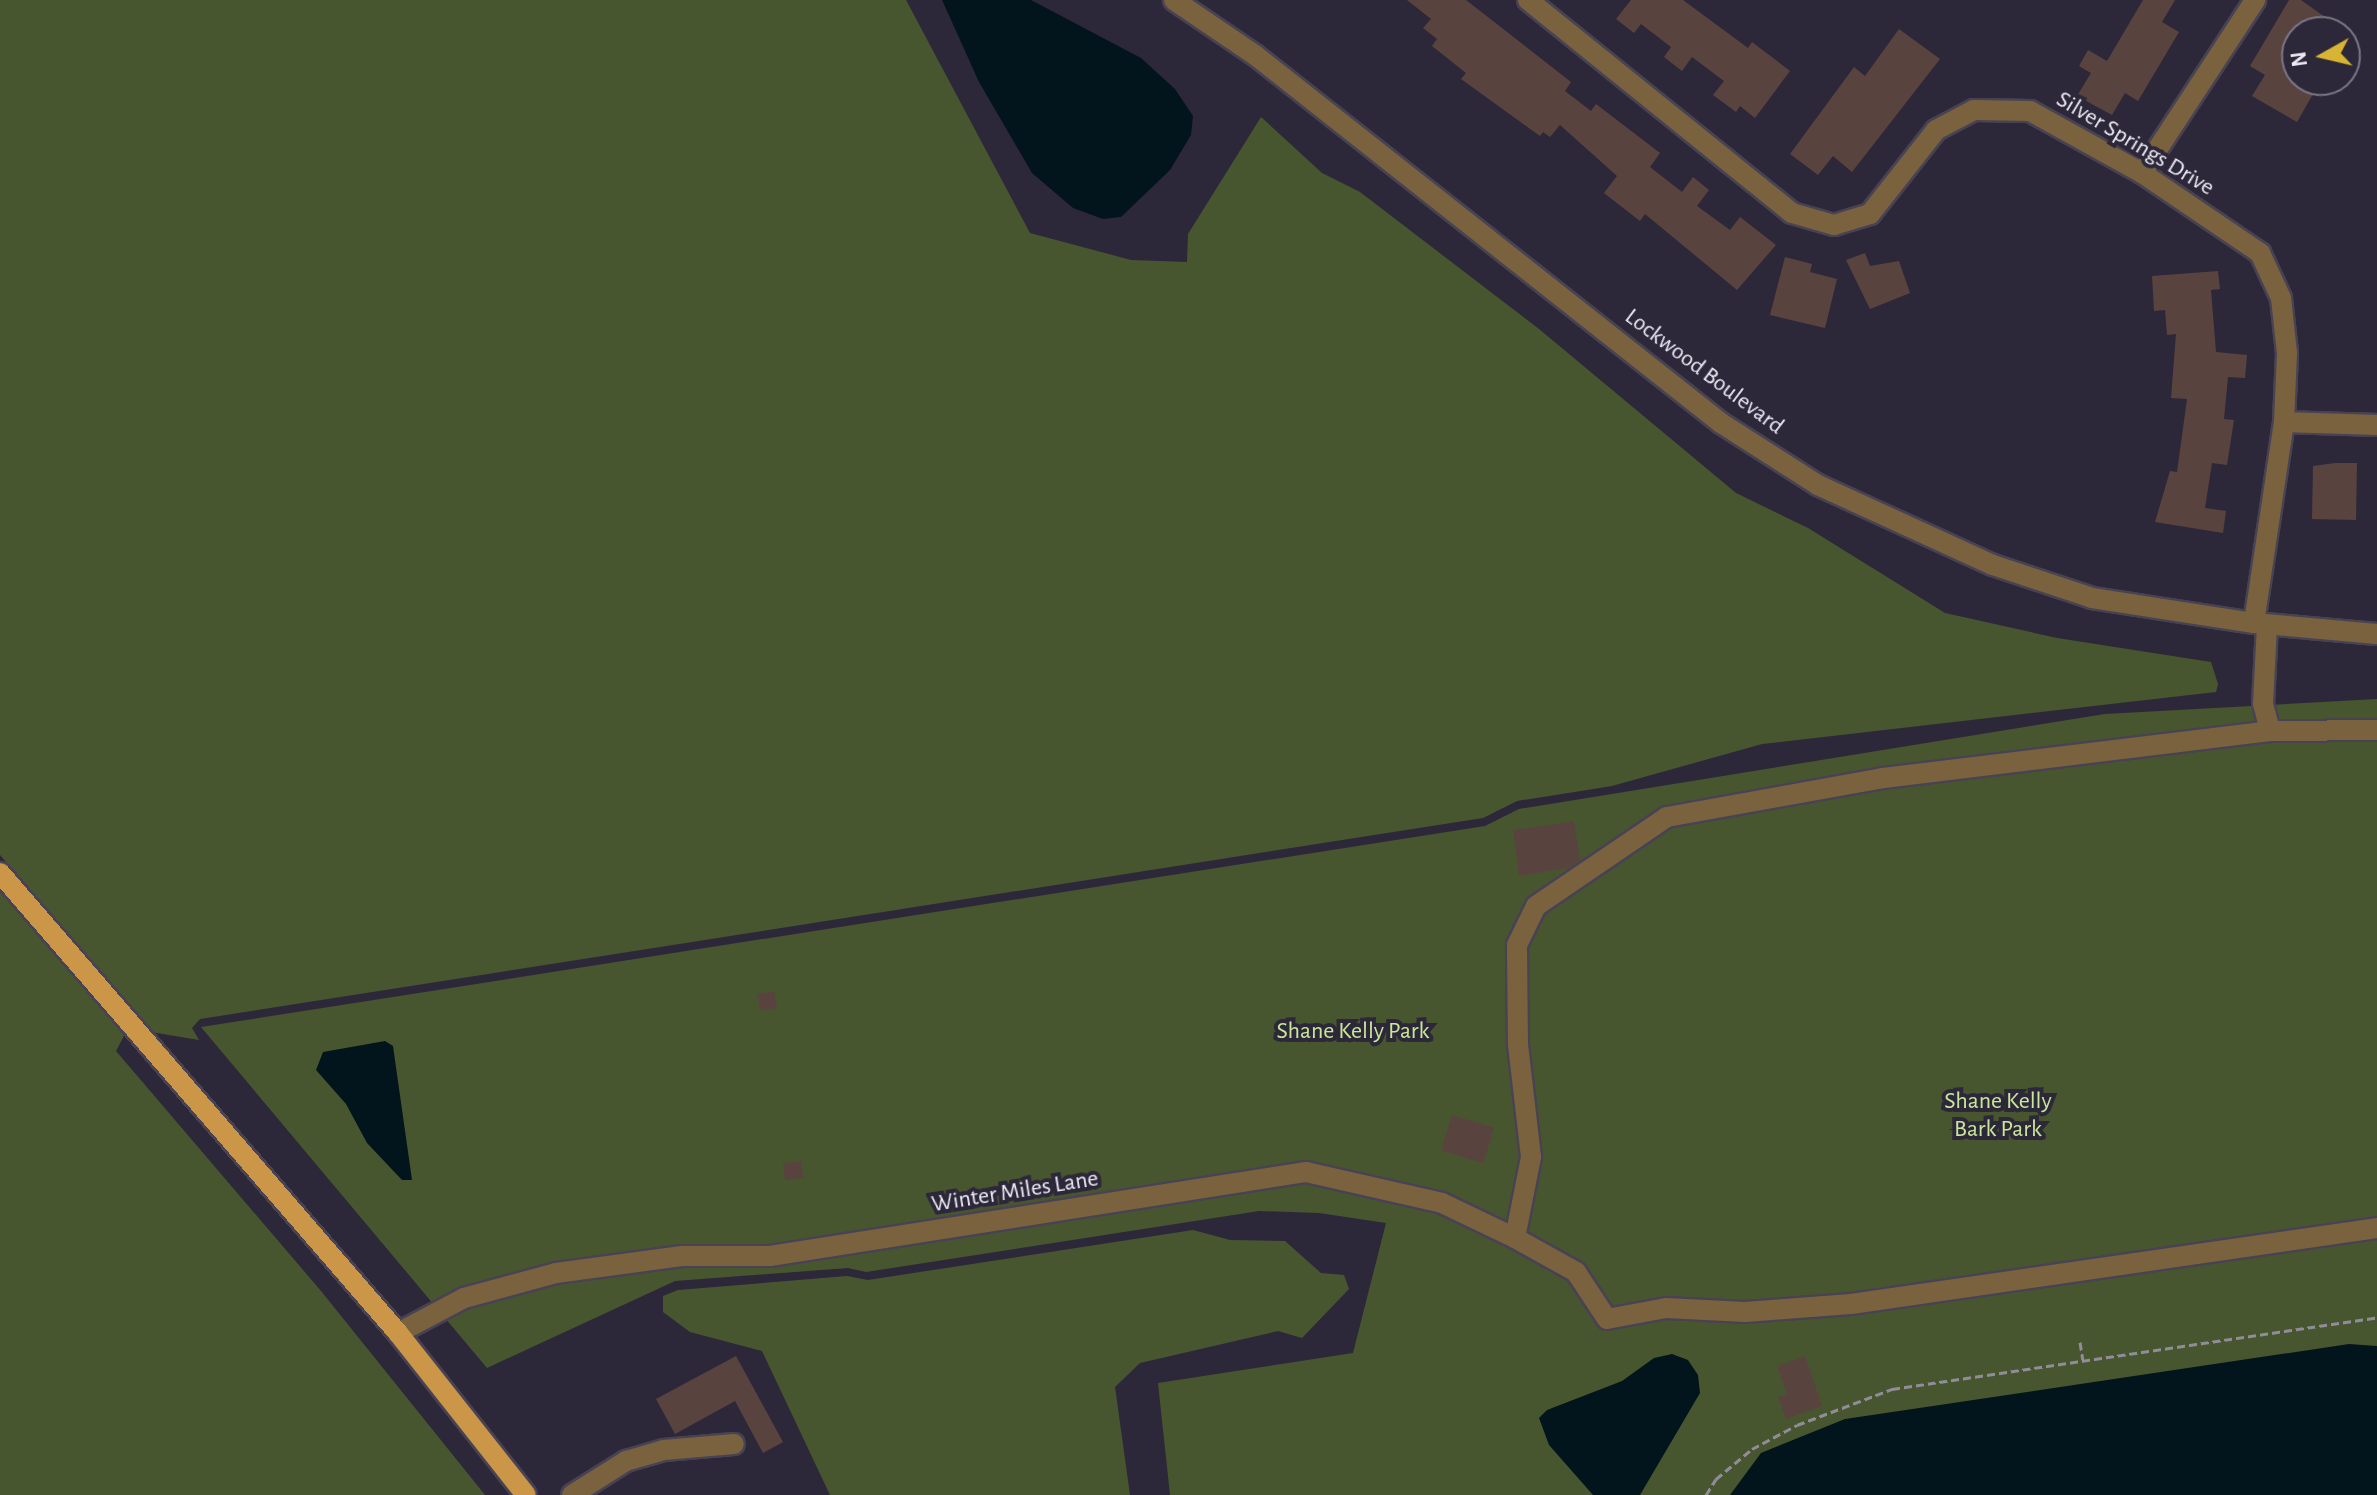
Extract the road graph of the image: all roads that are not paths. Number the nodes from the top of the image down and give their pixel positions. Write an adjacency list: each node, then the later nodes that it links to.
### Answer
1 (1174, 0): 7 (street, Lockwood Boulevard)
2 (1528, 0): 4 (street, Silver Springs Drive)
3 (2255, 0): 4 (street)
4 (2142, 173): 5 (street, Silver Springs Drive)
5 (2284, 422): 6 (street); 7 (street, Silver Springs Drive)
6 (2377, 425)
7 (2261, 624): 8 (street, Lockwood Boulevard); 10 (street, Silver Springs Drive)
8 (2377, 634)
9 (2377, 730): 10 (street)
10 (2270, 731): 13 (street)
11 (0, 873): 14 (main road)
12 (2377, 1228): 13 (street, Winter Miles Lane)
13 (1515, 1238): 14 (street, Winter Miles Lane)
14 (398, 1333): 16 (main road)
15 (734, 1444): 17 (street)
16 (526, 1495)
17 (572, 1495)

